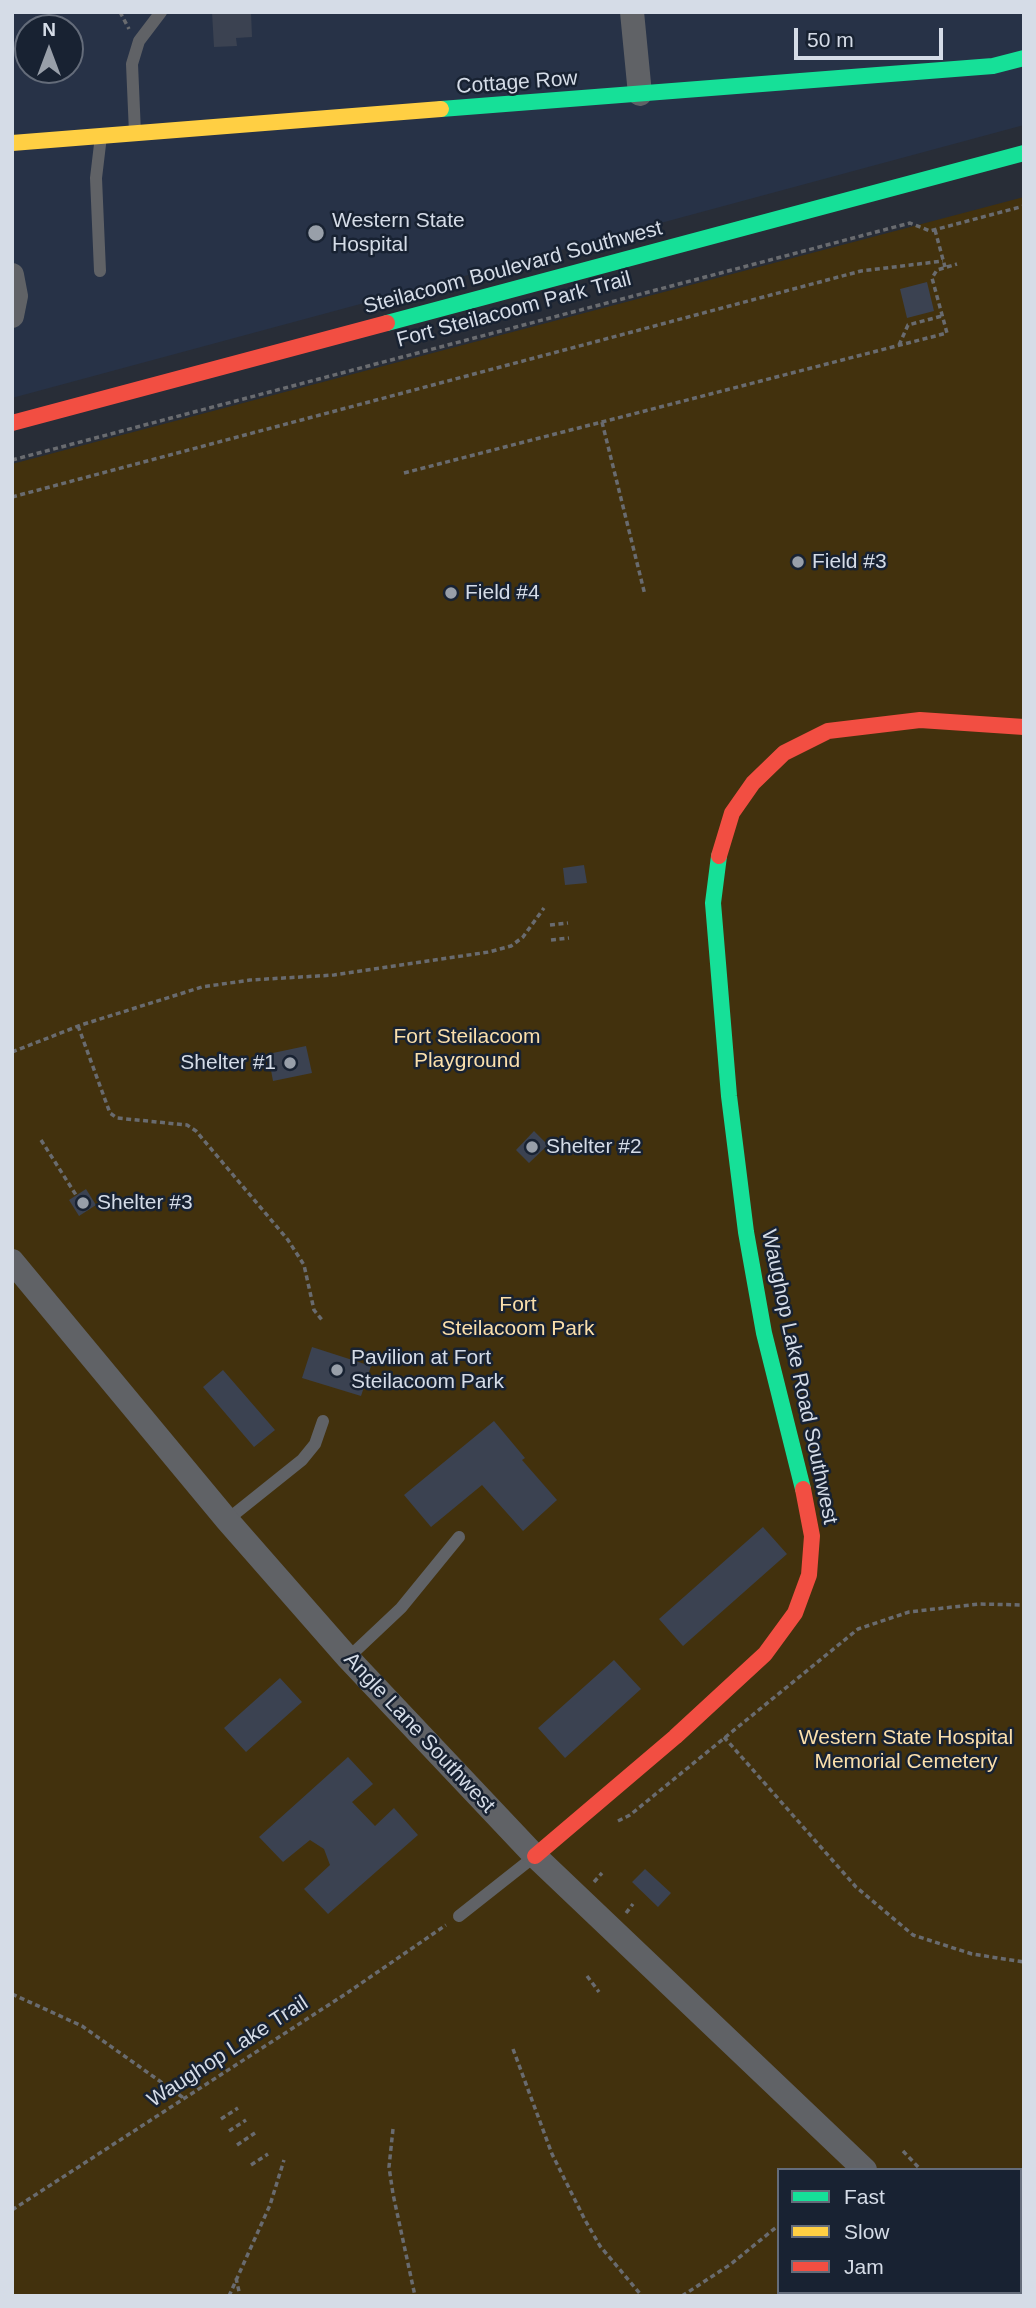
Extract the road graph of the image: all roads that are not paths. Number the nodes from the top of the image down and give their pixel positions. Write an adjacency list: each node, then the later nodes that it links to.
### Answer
1 (161, 12): 5 (lane)
2 (632, 12): 4 (street)
3 (1024, 58): 4 (street, Cottage Row)
4 (640, 94): 5 (street, Cottage Row)
5 (135, 133): 6 (street, Cottage Row)
6 (101, 136): 7 (street, Cottage Row); 9 (lane)
7 (12, 143)
8 (1024, 153): 12 (street, Steilacoom Boulevard Southwest)
9 (100, 271)
10 (12, 275): 11 (street)
11 (12, 316)
12 (12, 423)
13 (1024, 727): 19 (street, Waughop Lake Road Southwest)
14 (12, 1261): 16 (street, Angle Lane Southwest)
15 (323, 1421): 16 (lane)
16 (227, 1520): 18 (street, Angle Lane Southwest)
17 (458, 1538): 18 (lane)
18 (348, 1658): 19 (street, Angle Lane Southwest)
19 (535, 1856): 20 (lane, Waughop Lake Road Southwest); 21 (street, Angle Lane Southwest)
20 (459, 1916)
21 (863, 2168)

